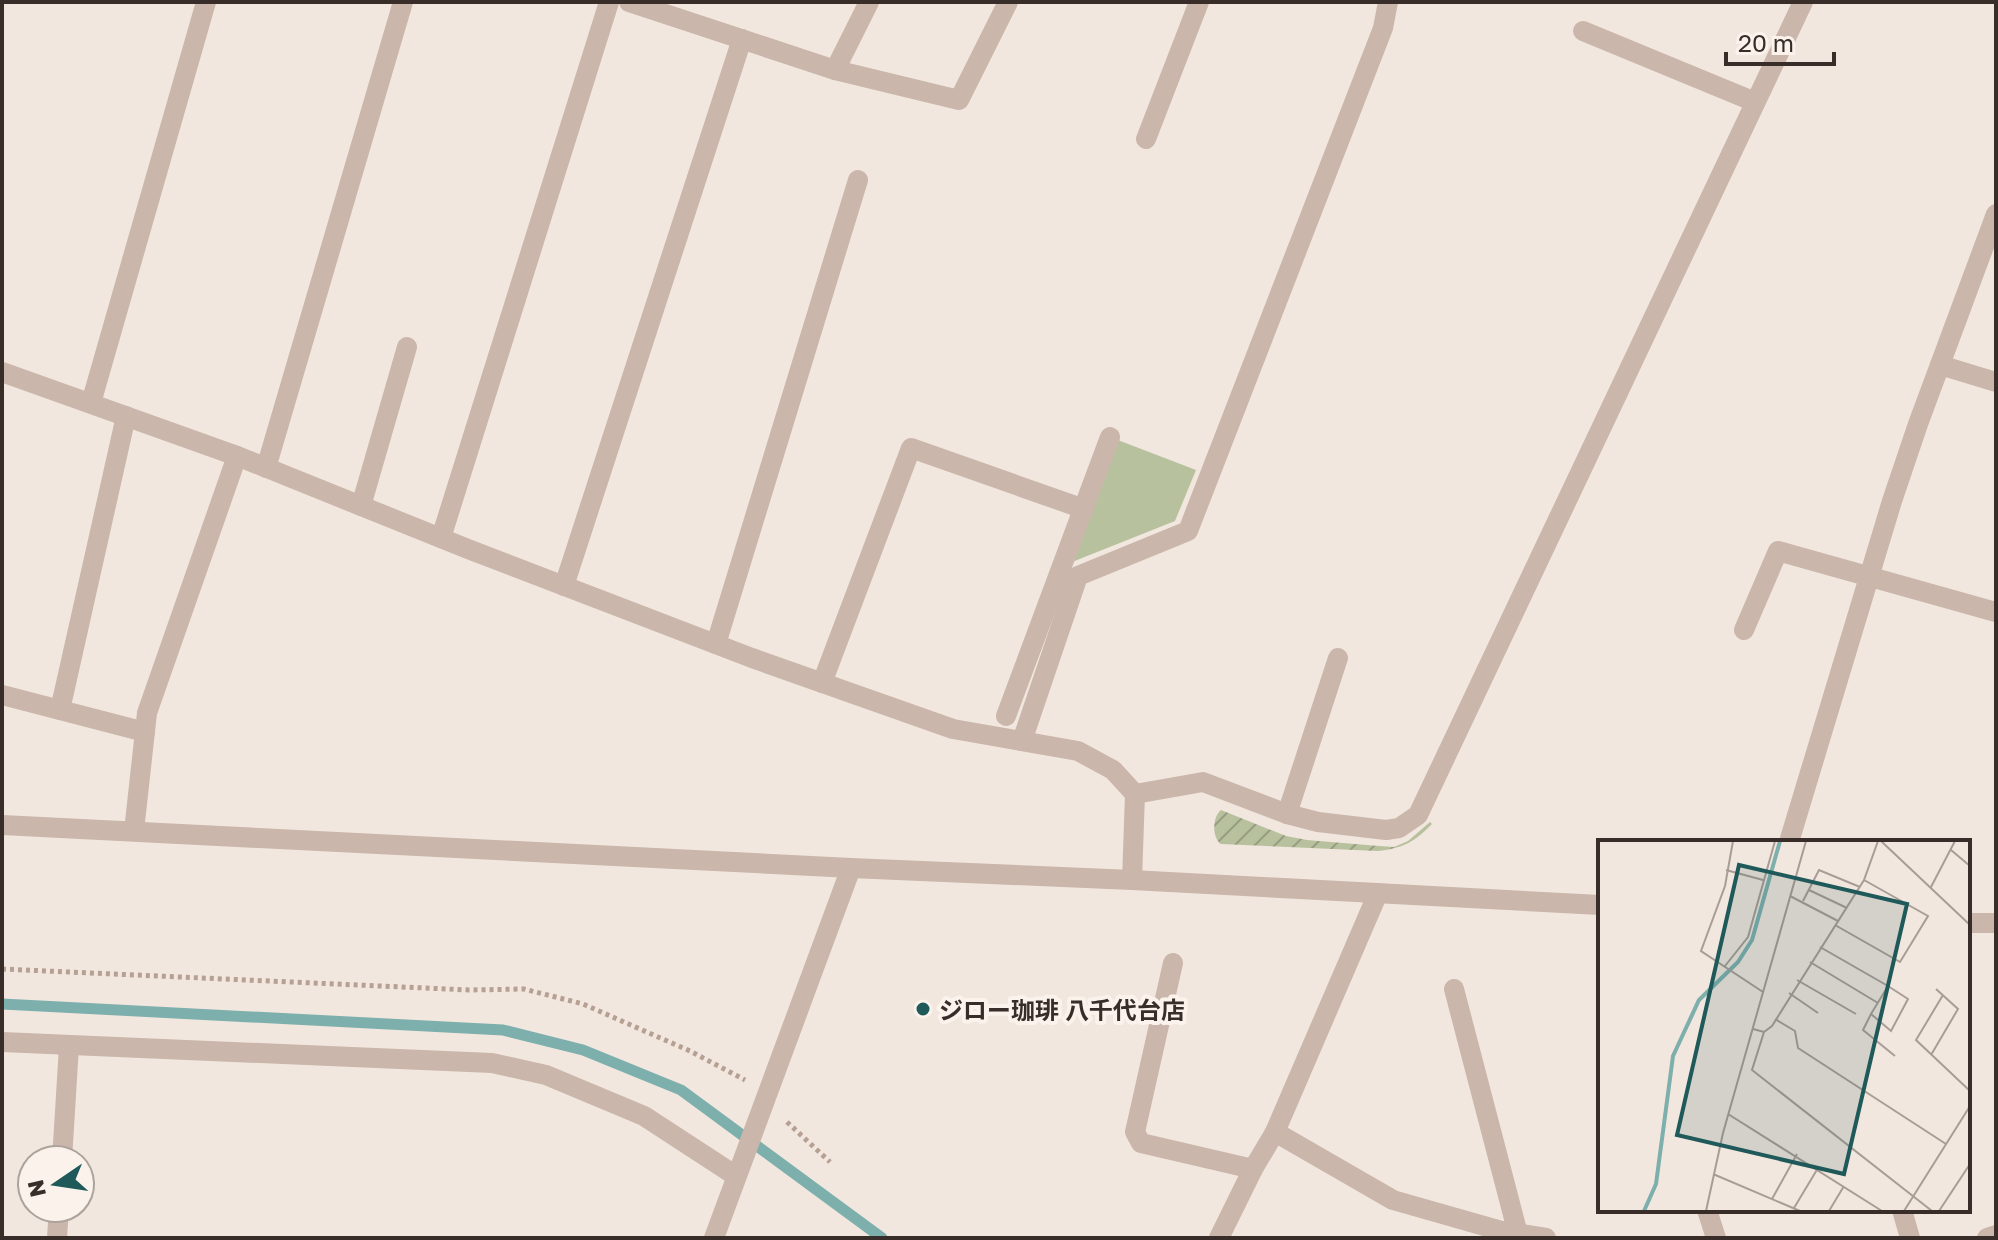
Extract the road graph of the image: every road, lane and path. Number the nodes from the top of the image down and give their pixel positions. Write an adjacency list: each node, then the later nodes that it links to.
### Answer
1 (206, 2): 21 (street)
2 (403, 2): 25 (street)
3 (609, 2): 28 (street)
4 (629, 2): 11 (street)
5 (869, 2): 12 (street)
6 (1008, 2): 12 (street)
7 (1199, 2): 14 (street)
8 (1388, 2): 40 (street)
9 (1803, 2): 13 (street)
10 (1583, 31): 13 (street)
11 (742, 39): 12 (street); 30 (street)
12 (835, 70)
13 (1755, 102): 42 (street)
14 (1146, 139)
15 (858, 180): 33 (street)
16 (1996, 214): 18 (street)
17 (407, 347): 26 (street)
18 (1940, 365): 20 (street); 29 (street)
19 (2, 372): 21 (street)
20 (1996, 382)
21 (91, 403): 22 (street)
22 (126, 416): 24 (street); 37 (street)
23 (1110, 437): 27 (street)
24 (237, 456): 25 (street); 39 (street)
25 (266, 468): 26 (street)
26 (361, 506): 28 (street)
27 (1084, 509): 35 (street); 38 (street)
28 (441, 538): 30 (street)
29 (1870, 575): 31 (street); 32 (street); 45 (street)
30 (564, 586): 33 (street)
31 (1996, 612)
32 (1744, 630)
33 (716, 644): 35 (street)
34 (1338, 658): 42 (street)
35 (822, 683): 40 (street)
36 (2, 695): 37 (street)
37 (60, 710): 39 (street)
38 (1006, 716)
39 (145, 732): 44 (street)
40 (1022, 741): 41 (street)
41 (1135, 794): 42 (street); 47 (street)
42 (1287, 814)
43 (2, 825): 44 (street)
44 (134, 831): 46 (street)
45 (1790, 840)
46 (851, 868): 47 (street); 62 (street)
47 (1132, 880): 48 (street)
48 (1378, 893): 49 (street); 59 (street)
49 (1598, 905)
50 (1970, 923): 51 (street)
51 (1996, 923)
52 (1173, 963): 63 (street)
53 (2, 969): 57 (path)
54 (1454, 989): 66 (street)
55 (2, 1042): 56 (street)
56 (69, 1046): 60 (street); 62 (street)
57 (757, 1086)
58 (787, 1121): 61 (path)
59 (1275, 1132): 63 (street); 66 (street)
60 (63, 1144)
61 (830, 1162)
62 (739, 1169): 68 (street)
63 (1253, 1169): 69 (street)
64 (1708, 1212): 71 (street)
65 (1903, 1212): 72 (street)
66 (1518, 1234): 70 (street)
67 (1996, 1235): 73 (street)
68 (714, 1238)
69 (1219, 1238)
70 (1546, 1238)
71 (1716, 1238)
72 (1910, 1238)
73 (1987, 1238)

